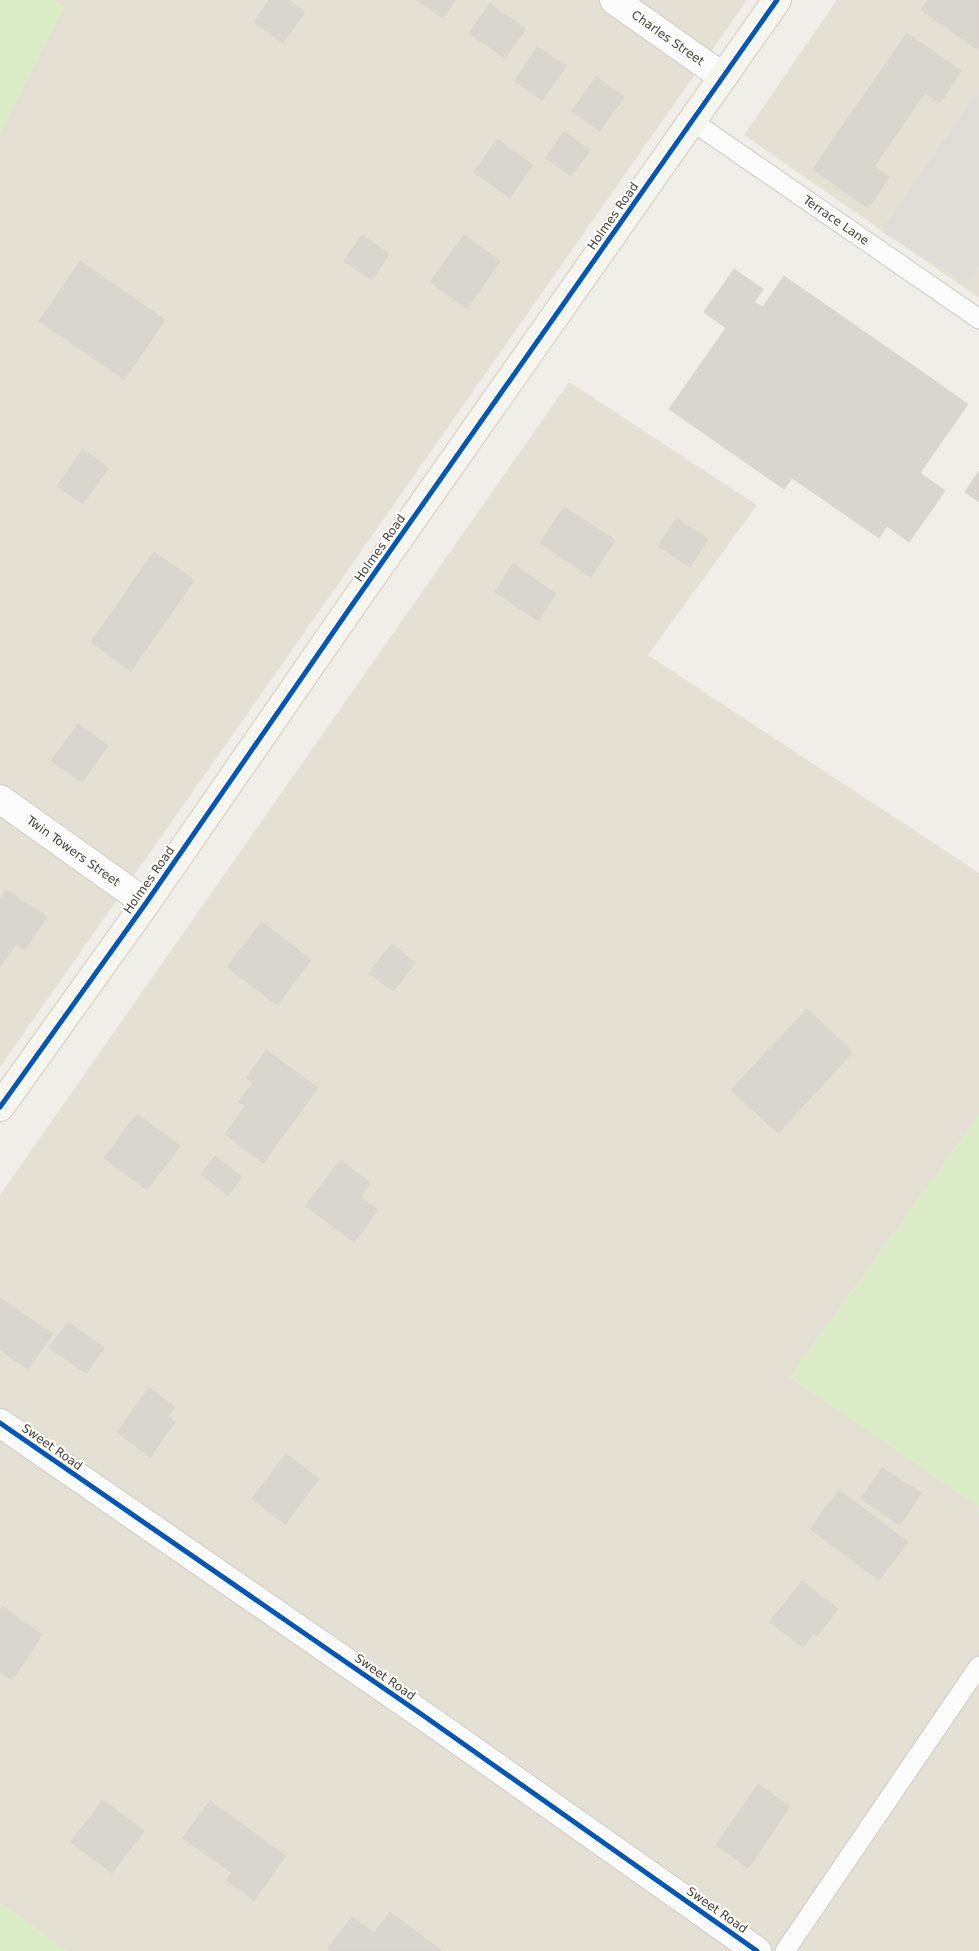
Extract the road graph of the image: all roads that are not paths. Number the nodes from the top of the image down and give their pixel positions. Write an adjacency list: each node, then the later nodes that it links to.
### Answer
1 (614, 0): 3 (street, Charles Street)
2 (777, 0): 3 (main road, Holmes Road)
3 (723, 78): 4 (main road, Holmes Road)
4 (692, 121): 5 (lane, Terrace Lane); 7 (main road, Holmes Road)
5 (979, 319)
6 (0, 799): 7 (street, Twin Towers Street)
7 (146, 903): 8 (main road, Holmes Road)
8 (0, 1107)
9 (0, 1423): 11 (street, Sweet Road)
10 (979, 1666): 12 (lane)
11 (757, 1951)
12 (785, 1951)

